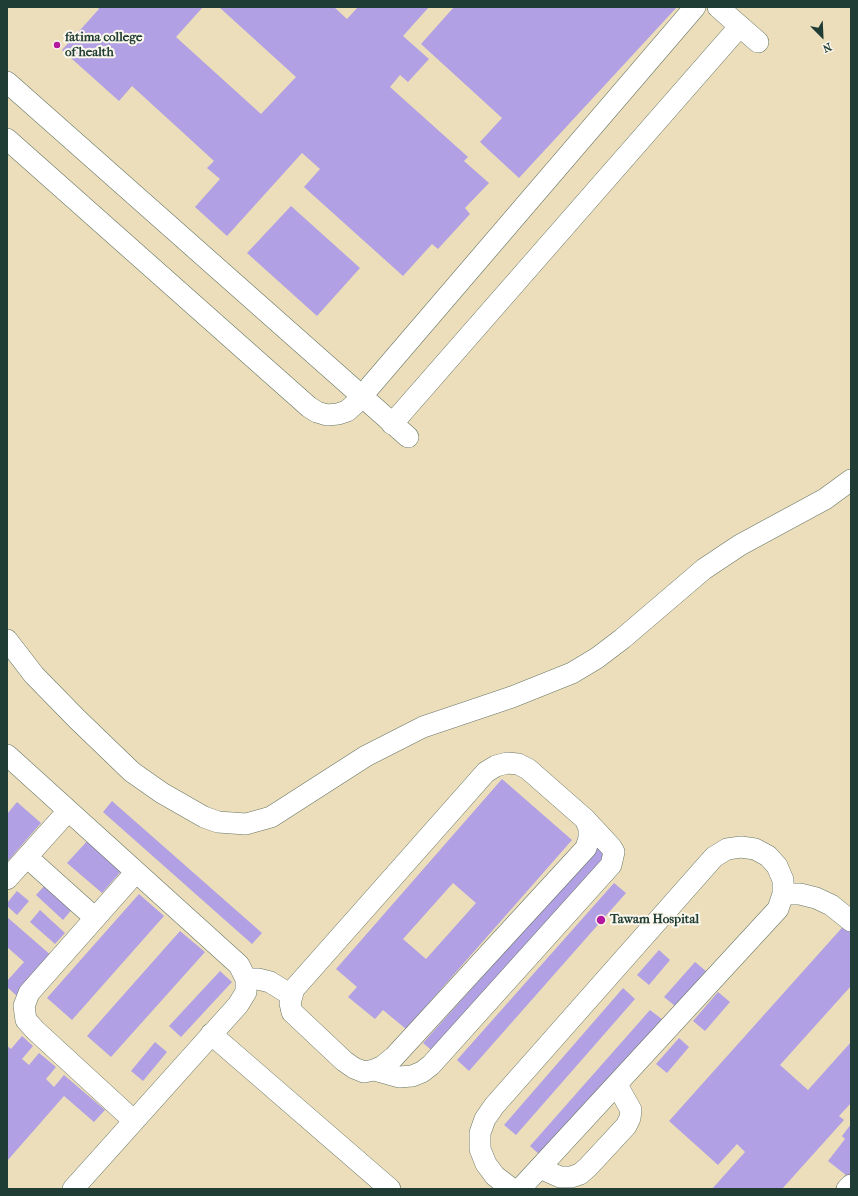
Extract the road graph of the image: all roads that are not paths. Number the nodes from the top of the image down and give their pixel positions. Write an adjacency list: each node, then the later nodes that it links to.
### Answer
1 (695, 7): 7 (lane)
2 (718, 7): 3 (lane)
3 (740, 26): 4 (lane); 8 (lane)
4 (758, 42)
5 (7, 82): 7 (lane)
6 (7, 139): 7 (lane)
7 (362, 397): 8 (lane)
8 (392, 424): 9 (lane)
9 (408, 437)
10 (851, 480): 11 (lane)
11 (7, 640)
12 (8, 757): 13 (lane)
13 (68, 811): 15 (lane); 16 (lane)
14 (585, 819): 22 (lane); 24 (lane); 24 (lane)
15 (27, 857): 17 (lane); 19 (lane)
16 (136, 872): 19 (lane); 21 (lane)
17 (7, 879)
18 (784, 894): 20 (lane); 25 (lane); 31 (lane)
19 (95, 918): 26 (lane)
20 (851, 921)
21 (246, 978): 22 (lane); 23 (lane)
22 (291, 995): 24 (lane)
23 (210, 1034): 26 (lane); 30 (lane)
24 (374, 1070)
25 (617, 1085): 27 (lane); 27 (lane)
26 (134, 1121): 29 (lane)
27 (540, 1168): 32 (lane)
28 (851, 1185): 33 (lane)
29 (73, 1189)
30 (390, 1189)
31 (512, 1189)
32 (520, 1189)
33 (847, 1189)

